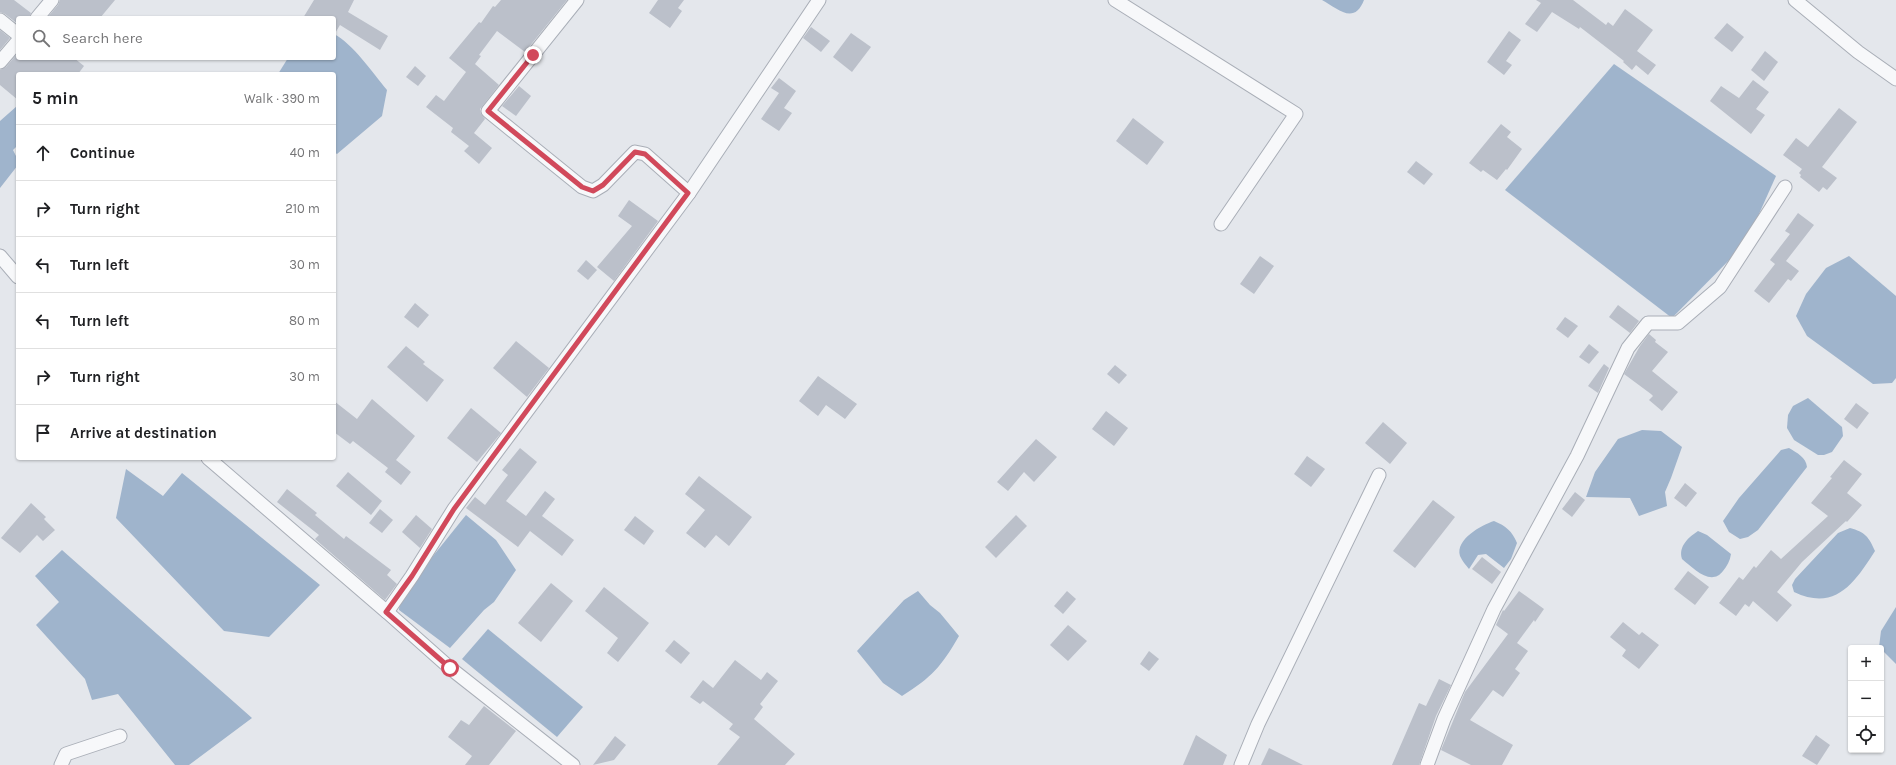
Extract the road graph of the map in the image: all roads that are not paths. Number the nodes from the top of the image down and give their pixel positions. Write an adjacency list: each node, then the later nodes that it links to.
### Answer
1 (52, 0): 6 (street)
2 (577, 0): 13 (street)
3 (819, 0): 13 (street)
4 (1114, 0): 14 (street)
5 (1795, 0): 11 (street)
6 (39, 16)
7 (0, 20): 8 (street)
8 (16, 36)
9 (16, 38): 10 (street)
10 (0, 62)
11 (1896, 79)
12 (1785, 187): 24 (street)
13 (688, 193): 19 (street)
14 (1221, 224)
15 (0, 256): 16 (street)
16 (16, 275)
17 (210, 460): 19 (street)
18 (1379, 475): 23 (street)
19 (386, 612): 22 (street)
20 (120, 736): 21 (street)
21 (61, 765)
22 (573, 765)
23 (1241, 765)
24 (1427, 765)

